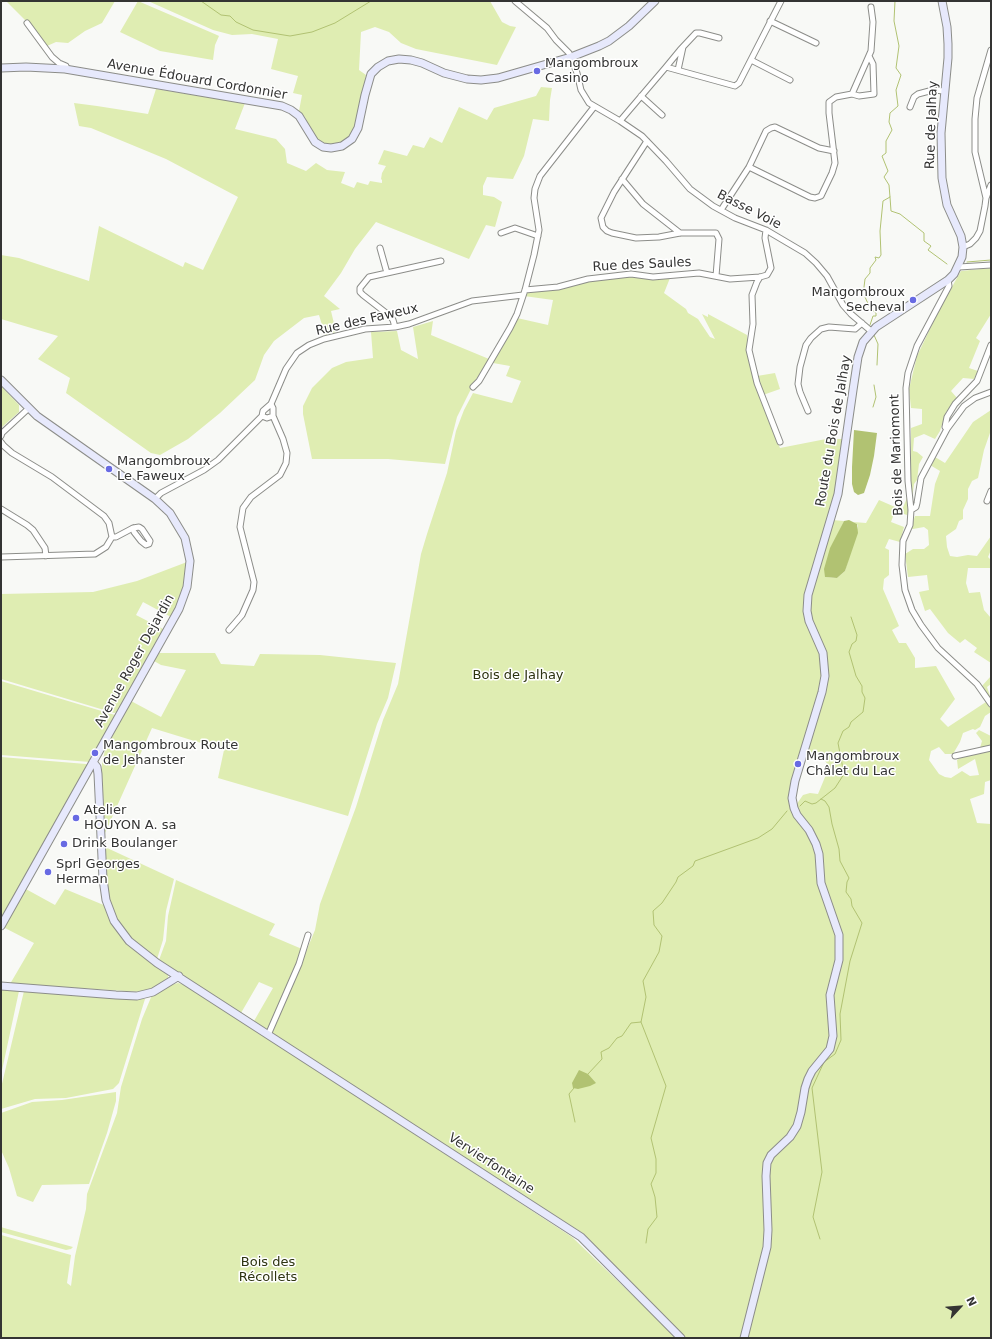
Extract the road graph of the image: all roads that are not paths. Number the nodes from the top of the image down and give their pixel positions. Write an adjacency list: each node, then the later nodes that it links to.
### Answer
1 (515, 1): 13 (street)
2 (655, 1): 13 (main road)
3 (781, 1): 6 (street)
4 (942, 1): 20 (main road, Rue de Jalhay)
5 (870, 7): 12 (street)
6 (770, 21): 9 (street); 14 (street)
7 (27, 23): 17 (street)
8 (719, 38): 10 (street)
9 (816, 43)
10 (684, 46): 15 (street); 18 (street)
11 (991, 50): 32 (street)
12 (869, 56): 21 (street); 21 (street)
13 (571, 57): 17 (main road, Avenue Édouard Cordonnier); 23 (street, Basse Voie)
14 (751, 60): 18 (street); 19 (street)
15 (666, 67): 18 (street); 22 (street)
16 (1, 68): 17 (main road, Avenue Édouard Cordonnier)
17 (67, 70)
18 (678, 70)
19 (790, 80)
20 (944, 91): 24 (street); 38 (main road, Rue de Jalhay)
21 (852, 94): 28 (street)
22 (641, 96): 25 (street); 26 (street)
23 (594, 107): 26 (street, Basse Voie); 37 (street)
24 (910, 107)
25 (662, 115)
26 (620, 121): 27 (street, Basse Voie)
27 (647, 141): 30 (street); 33 (street, Basse Voie)
28 (834, 152): 29 (street); 29 (street)
29 (749, 167): 33 (street)
30 (622, 179): 36 (street); 36 (street)
31 (991, 185): 32 (street)
32 (986, 198): 38 (street)
33 (721, 210): 34 (street, Basse Voie)
34 (766, 230): 45 (street); 48 (street, Basse Voie)
35 (501, 233): 37 (street)
36 (680, 233): 44 (street)
37 (538, 236): 47 (street)
38 (962, 247): 42 (main road)
39 (380, 248): 43 (street)
40 (441, 261): 43 (street)
41 (991, 265): 42 (street)
42 (959, 267): 46 (main road)
43 (387, 273): 49 (street)
44 (716, 276): 45 (street, Rue des Saules); 47 (street, Rue des Saules)
45 (760, 277): 63 (street)
46 (948, 280): 50 (main road); 68 (street, Bois de Mariomont)
47 (524, 292): 49 (street, Rue des Faweux); 53 (street)
48 (862, 323): 50 (street, Basse Voie); 57 (street)
49 (395, 327): 55 (street, Rue des Faweux)
50 (873, 329): 84 (main road, Route du Bois de Jalhay)
51 (991, 345): 60 (street)
52 (1, 380): 56 (main road, Avenue Roger Dejardin)
53 (472, 388)
54 (991, 392): 60 (street)
55 (271, 404): 58 (street, Rue des Faweux); 59 (street)
56 (29, 408): 61 (street); 65 (main road, Avenue Roger Dejardin)
57 (808, 411)
58 (262, 416): 59 (street); 65 (street)
59 (273, 416): 73 (street)
60 (947, 429): 68 (street)
61 (1, 436)
62 (1, 442): 70 (street)
63 (780, 442)
64 (991, 491): 66 (street)
65 (155, 499): 77 (main road, Avenue Roger Dejardin)
66 (987, 501)
67 (1, 510): 71 (street)
68 (911, 510): 74 (street, Bois de Mariomont)
69 (133, 528): 70 (street)
70 (112, 537): 71 (street)
71 (46, 556): 72 (street)
72 (1, 557)
73 (229, 630)
74 (991, 704)
75 (991, 748): 76 (street)
76 (955, 756)
77 (93, 762): 78 (main road, Avenue Roger Dejardin); 80 (main road, Vervierfontaine)
78 (1, 926)
79 (308, 935): 82 (street)
80 (178, 976): 81 (main road); 82 (main road, Vervierfontaine)
81 (1, 986)
82 (268, 1034): 83 (main road, Vervierfontaine)
83 (682, 1338)
84 (744, 1338)

